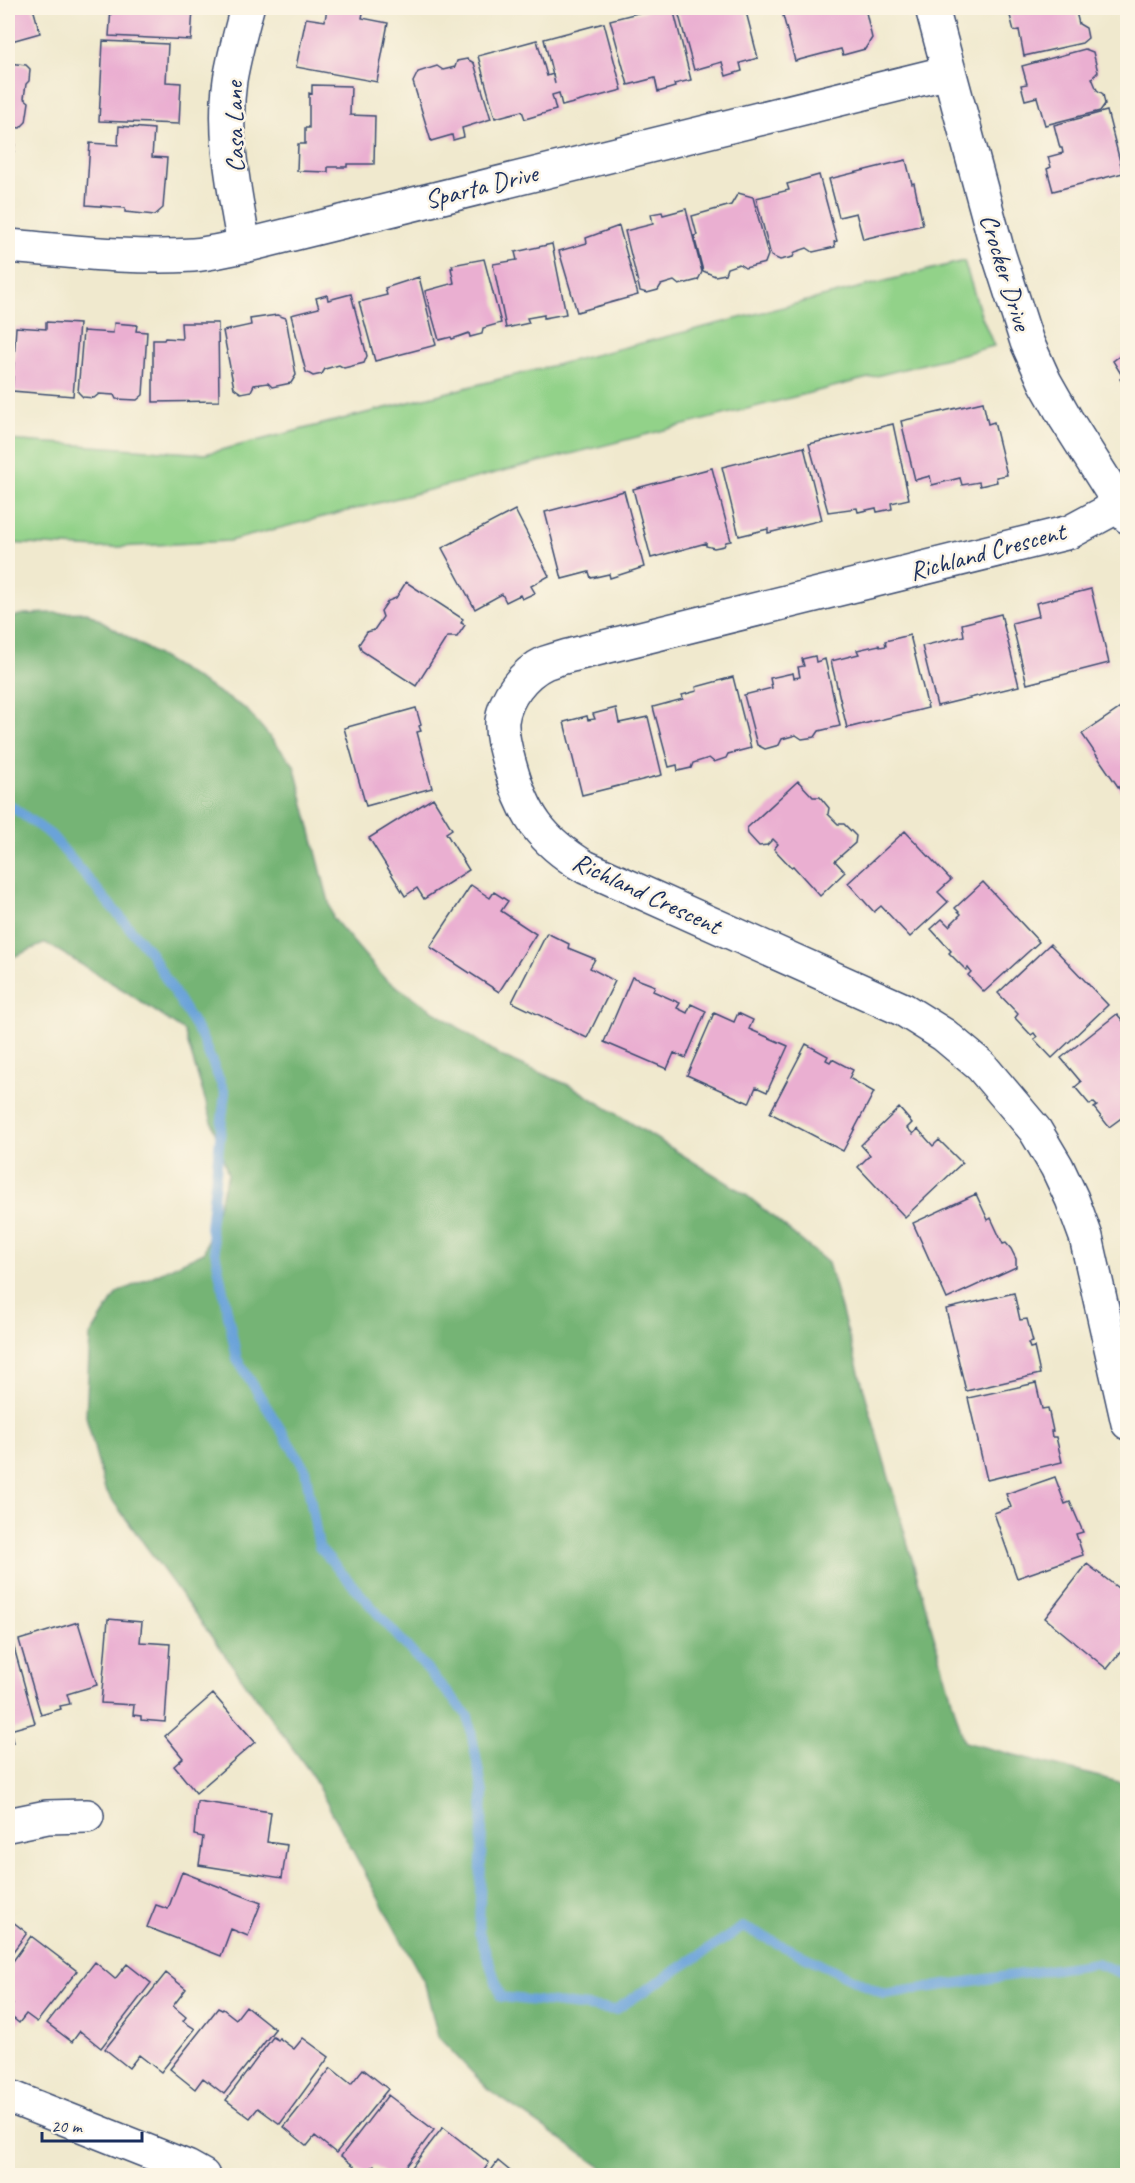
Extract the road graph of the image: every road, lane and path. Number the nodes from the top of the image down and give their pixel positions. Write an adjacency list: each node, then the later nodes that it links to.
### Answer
1 (247, 8): 5 (street, Casa Lane)
2 (932, 8): 3 (street, Crocker Drive)
3 (949, 72): 5 (street, Sparta Drive); 6 (street, Crocker Drive)
4 (8, 246): 5 (street, Sparta Drive)
5 (244, 246)
6 (1124, 511): 7 (street, Richland Crescent)
7 (1128, 1423)
8 (87, 1816): 9 (street)
9 (8, 1825)
10 (8, 2096): 11 (street)
11 (203, 2175)

